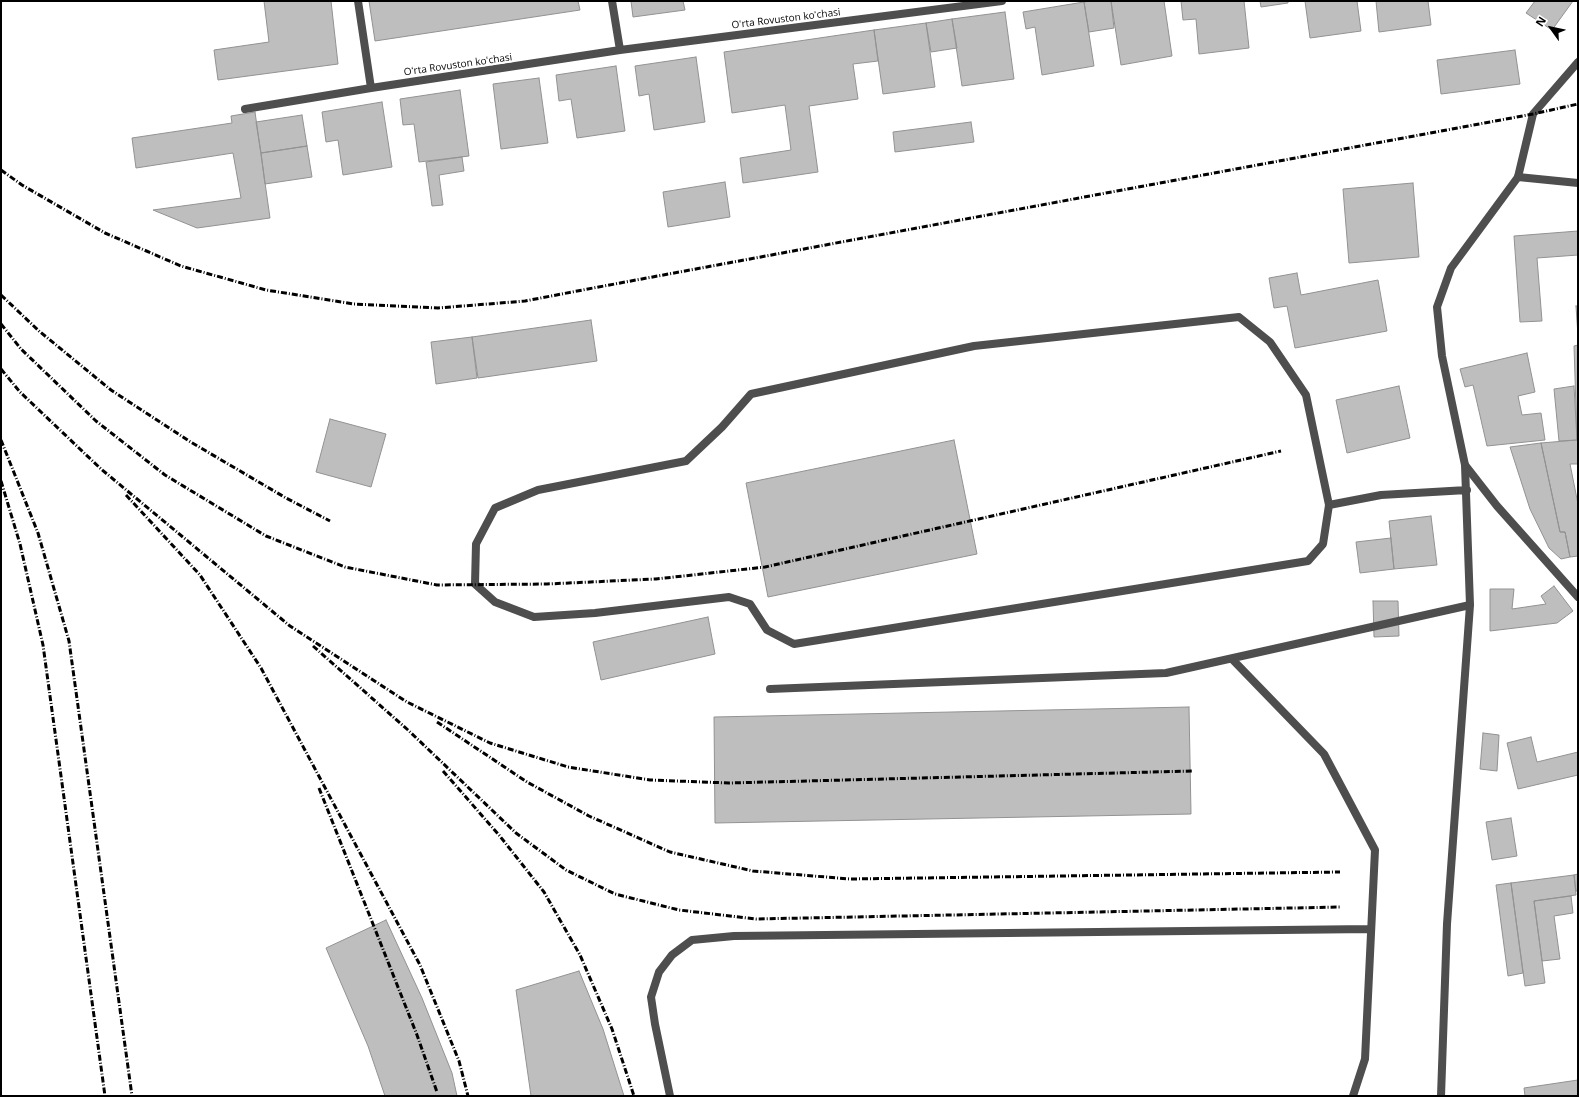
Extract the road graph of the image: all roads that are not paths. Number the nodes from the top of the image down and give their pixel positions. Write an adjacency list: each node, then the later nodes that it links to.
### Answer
1 (358, 1): 6 (street)
2 (612, 1): 4 (street)
3 (1002, 1): 4 (street, Oʻrta Rovuston koʻchasi)
4 (620, 50): 6 (street, Oʻrta Rovuston koʻchasi)
5 (1578, 62): 8 (street)
6 (371, 88): 7 (street, Oʻrta Rovuston koʻchasi)
7 (245, 109)
8 (1518, 177): 9 (street); 10 (street)
9 (1578, 183)
10 (1465, 465): 11 (street); 13 (street)
11 (1467, 490): 12 (street); 14 (street)
12 (1329, 505): 12 (street)
13 (1578, 597)
14 (1470, 605): 15 (street); 20 (street)
15 (1232, 659): 16 (street); 17 (street)
16 (770, 690)
17 (1371, 929): 18 (street); 19 (street)
18 (670, 1096)
19 (1352, 1096)
20 (1441, 1096)

